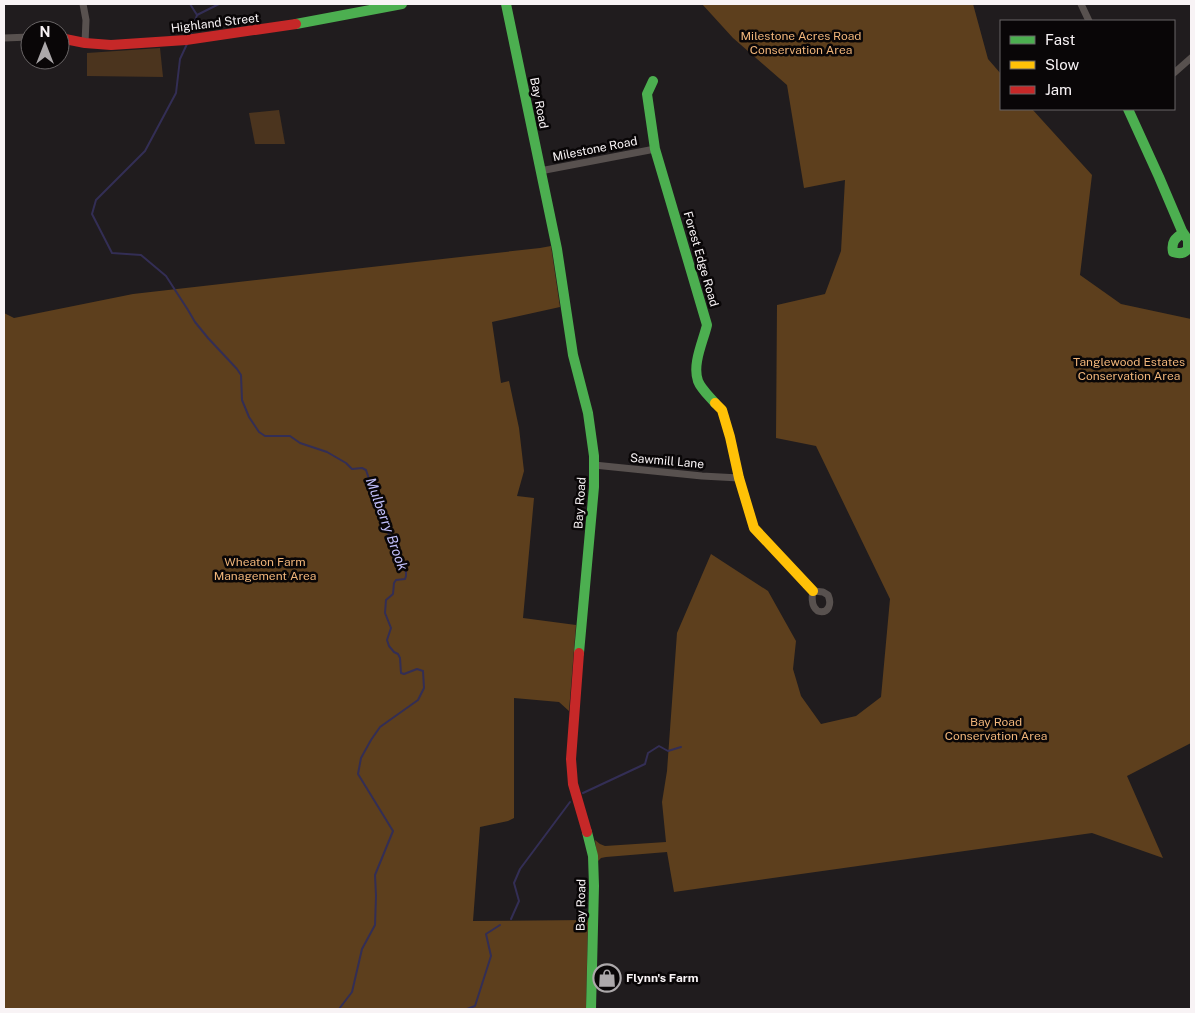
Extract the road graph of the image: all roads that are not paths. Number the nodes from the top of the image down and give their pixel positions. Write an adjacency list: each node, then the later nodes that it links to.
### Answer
1 (83, 4): 9 (street)
2 (402, 4): 9 (street, Highland Street)
3 (506, 4): 15 (street, Bay Road)
4 (1081, 4): 5 (street)
5 (1089, 20)
6 (20, 37): 7 (street)
7 (4, 38)
8 (70, 40): 9 (street, Highland Street)
9 (85, 43)
10 (1191, 58): 11 (street)
11 (1175, 72)
12 (653, 81): 14 (street, Forest Edge Road)
13 (1129, 110): 16 (street)
14 (655, 149): 15 (street, Milestone Road); 18 (street, Forest Edge Road)
15 (540, 172): 17 (street, Bay Road)
16 (1183, 233)
17 (594, 465): 18 (street, Sawmill Lane); 20 (street, Bay Road)
18 (738, 478): 19 (street, Forest Edge Road)
19 (813, 591)
20 (591, 1009)

